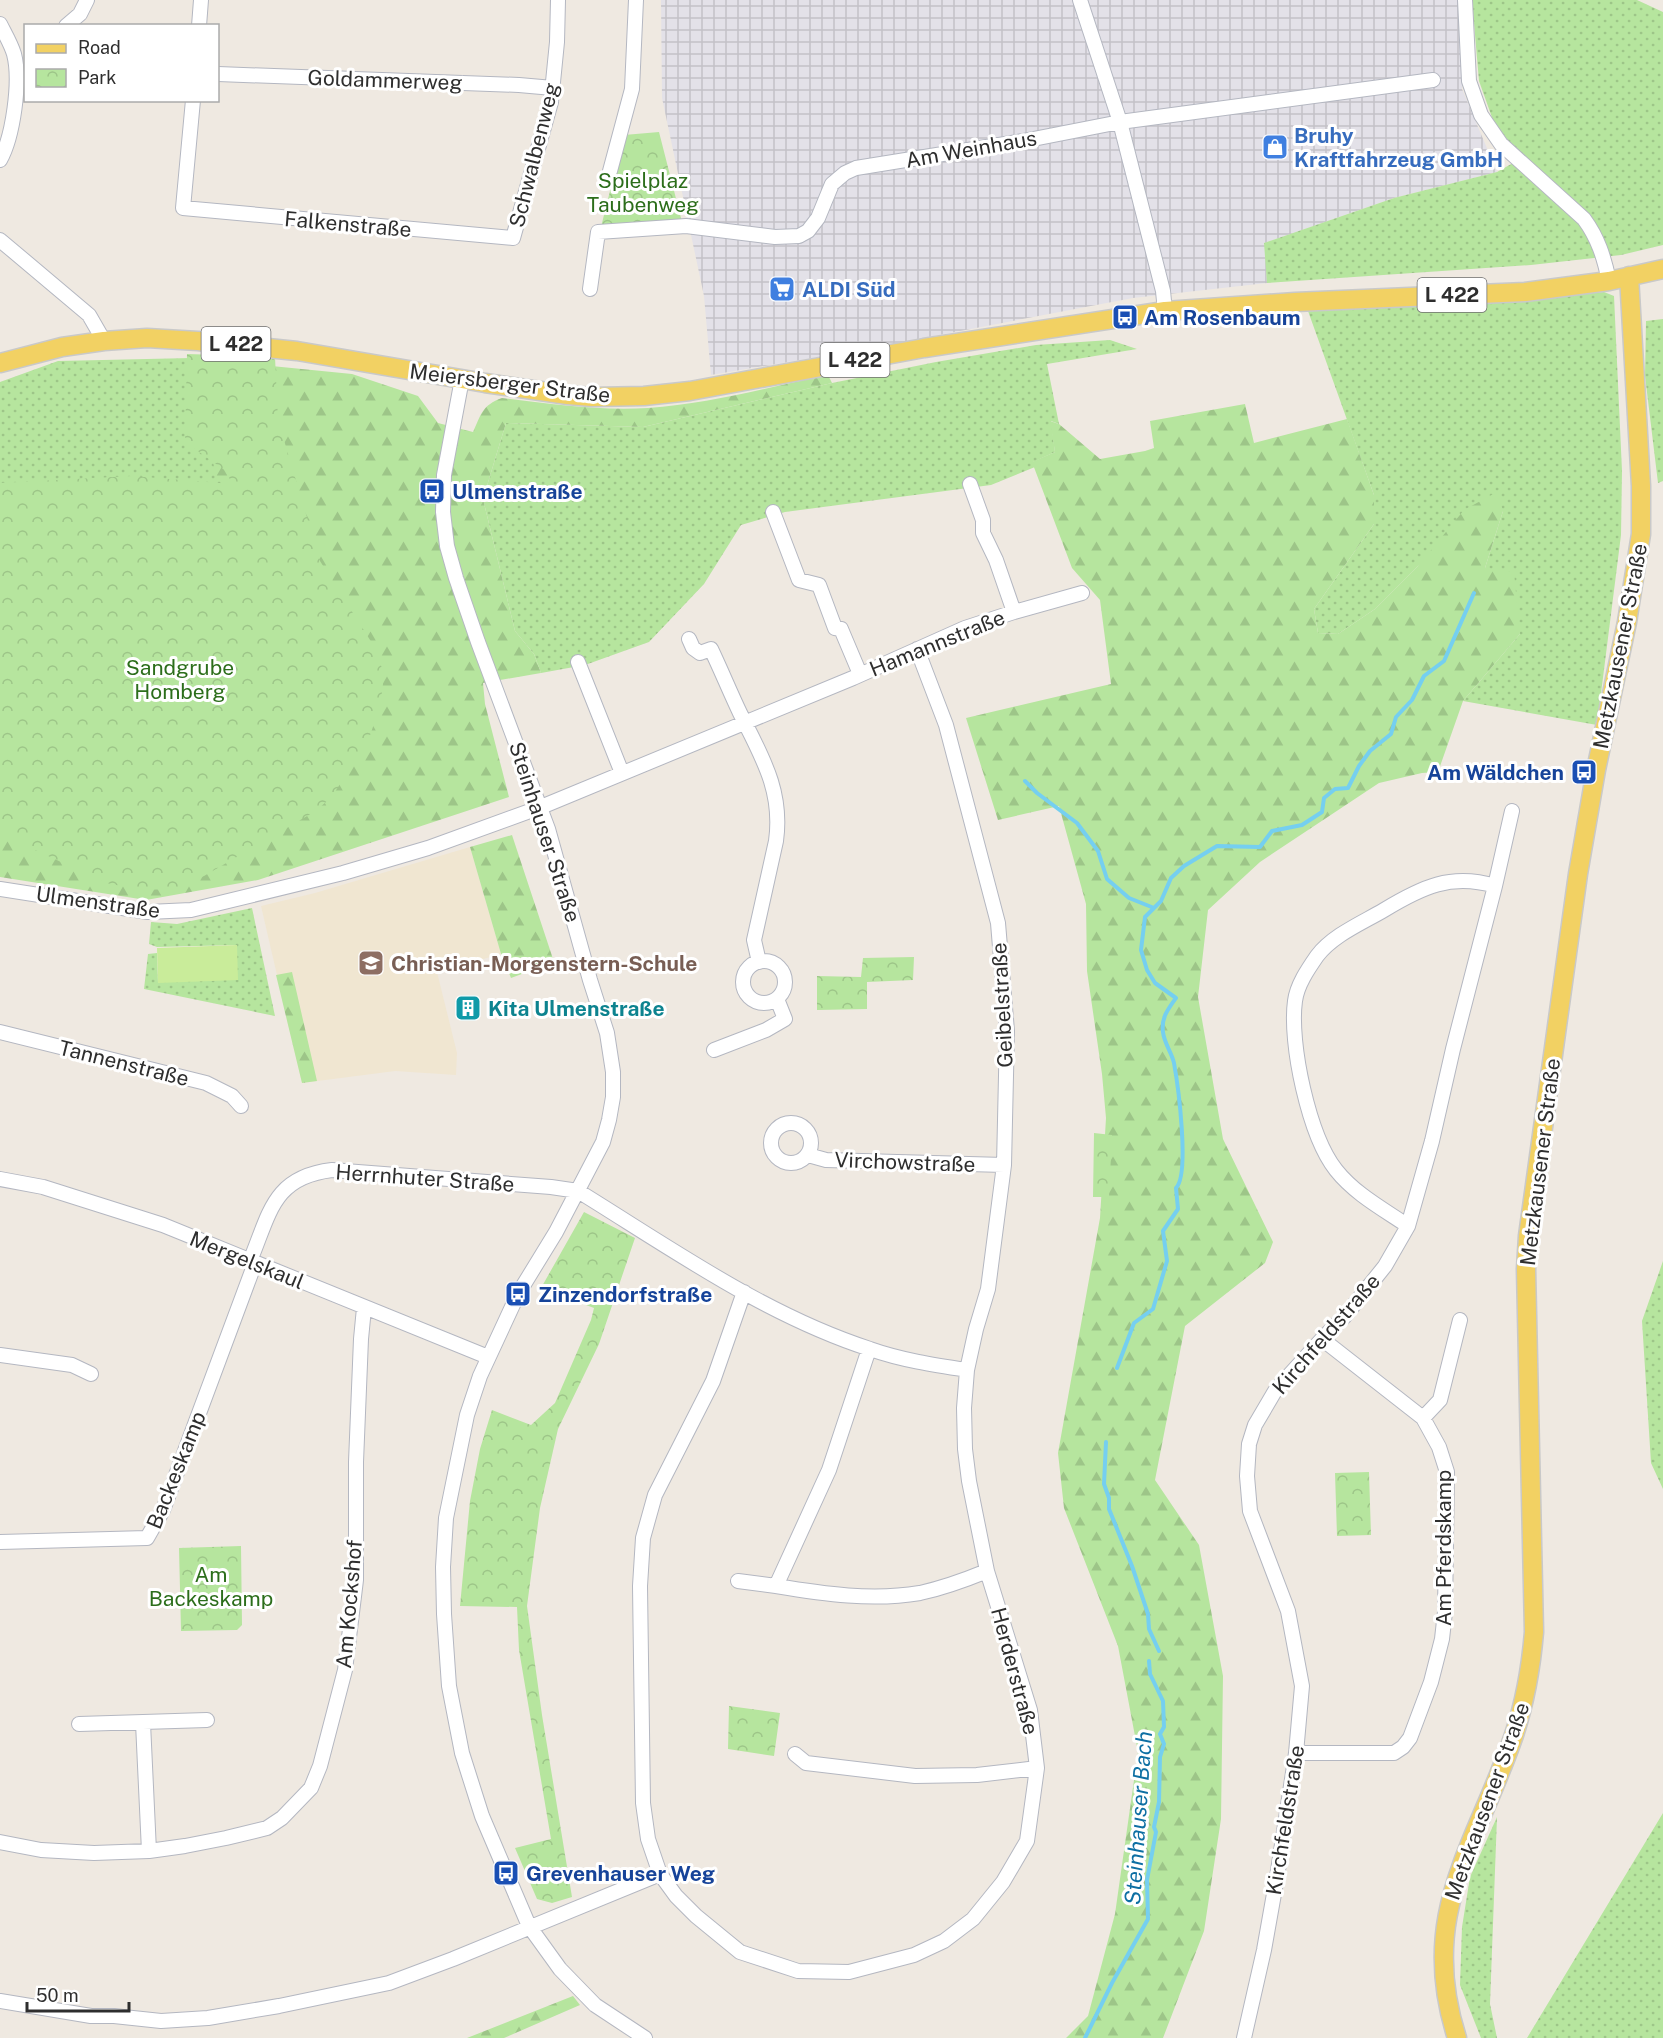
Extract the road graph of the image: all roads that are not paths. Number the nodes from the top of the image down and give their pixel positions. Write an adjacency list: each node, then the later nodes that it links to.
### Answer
1 (87, 0): 8 (street)
2 (201, 0): 9 (street)
3 (558, 0): 13 (street, Schwalbenweg)
4 (636, 0): 17 (street)
5 (1080, 0): 15 (street)
6 (1465, 0): 22 (street)
7 (0, 24): 10 (street)
8 (68, 24)
9 (200, 24)
10 (20, 53): 16 (street)
11 (219, 74): 13 (street, Goldammerweg)
12 (1433, 80): 15 (street, Am Weinhaus)
13 (553, 88): 18 (street, Schwalbenweg)
14 (193, 102): 18 (street, Falkenstraße)
15 (1120, 122): 23 (street, Am Weinhaus); 24 (street)
16 (0, 160)
17 (610, 171)
18 (513, 238)
19 (0, 240): 25 (street)
20 (1663, 269): 21 (main road, Meiersberger Straße / L 422)
21 (1629, 276): 22 (main road, Meiersberger Straße / L 422); 80 (main road, Metzkausener Straße)
22 (1609, 281): 24 (main road, Meiersberger Straße / L 422)
23 (590, 289)
24 (1165, 311): 27 (main road, Meiersberger Straße / L 422)
25 (104, 341): 26 (main road, Meiersberger Straße / L 422); 27 (main road, Meiersberger Straße / L 422)
26 (0, 363)
27 (462, 379): 38 (street, Steinhauser Straße)
28 (970, 484): 31 (street, Hamannstraße)
29 (773, 512): 35 (street, Hamannstraße)
30 (1082, 593): 31 (street, Hamannstraße)
31 (1014, 612): 33 (street, Hamannstraße)
32 (689, 639): 36 (street)
33 (917, 649): 35 (street, Hamannstraße); 48 (street, Geibelstraße)
34 (578, 662): 37 (street)
35 (860, 674): 36 (street, Hamannstraße)
36 (745, 722): 37 (street, Hamannstraße); 42 (street)
37 (622, 773): 38 (street, Hamannstraße)
38 (541, 807): 41 (street, Ulmenstraße); 50 (street, Steinhauser Straße)
39 (1512, 812): 40 (street, Kirchfeldstraße)
40 (1495, 886): 51 (street, Kirchfeldstraße); 51 (street)
41 (0, 889)
42 (759, 962): 43 (street); 43 (street)
43 (777, 999): 45 (street)
44 (0, 1032): 46 (street, Tannenstraße)
45 (714, 1050)
46 (241, 1106)
47 (808, 1155): 48 (street, Virchowstraße)
48 (1004, 1165): 60 (street, Geibelstraße)
49 (0, 1179): 52 (street, Mergelskaul)
50 (578, 1191): 52 (street, Herrnhuter Straße); 53 (street); 59 (street, Steinhauser Straße)
51 (1408, 1226): 56 (street, Kirchfeldstraße)
52 (253, 1262): 54 (street, Mergelskaul); 63 (street, Backeskamp)
53 (744, 1292): 57 (street); 75 (street, Herderstraße)
54 (364, 1308): 59 (street, Mergelskaul); 74 (street, Am Kockshof)
55 (1460, 1320): 62 (street)
56 (1322, 1339): 62 (street, Am Pferdskamp); 70 (street, Kirchfeldstraße)
57 (870, 1349): 60 (street); 66 (street)
58 (0, 1355): 61 (street)
59 (488, 1357): 76 (street, Steinhauser Straße)
60 (967, 1370): 64 (street, Herderstraße)
61 (91, 1374)
62 (1423, 1418): 70 (street, Am Pferdskamp)
63 (0, 1542)
64 (987, 1571): 66 (street); 72 (street, Herderstraße)
65 (738, 1581): 66 (street)
66 (776, 1586)
67 (207, 1720): 68 (street)
68 (143, 1723): 69 (street); 74 (street)
69 (79, 1724)
70 (1296, 1753): 79 (street, Kirchfeldstraße)
71 (795, 1754): 72 (street)
72 (1037, 1768): 75 (street, Herderstraße)
73 (0, 1842): 74 (street, Am Kockshof)
74 (149, 1851)
75 (660, 1874): 76 (street)
76 (529, 1926): 77 (street); 78 (street, Steinhauser Straße)
77 (0, 2001)
78 (645, 2038)
79 (1244, 2038)
80 (1457, 2038)

